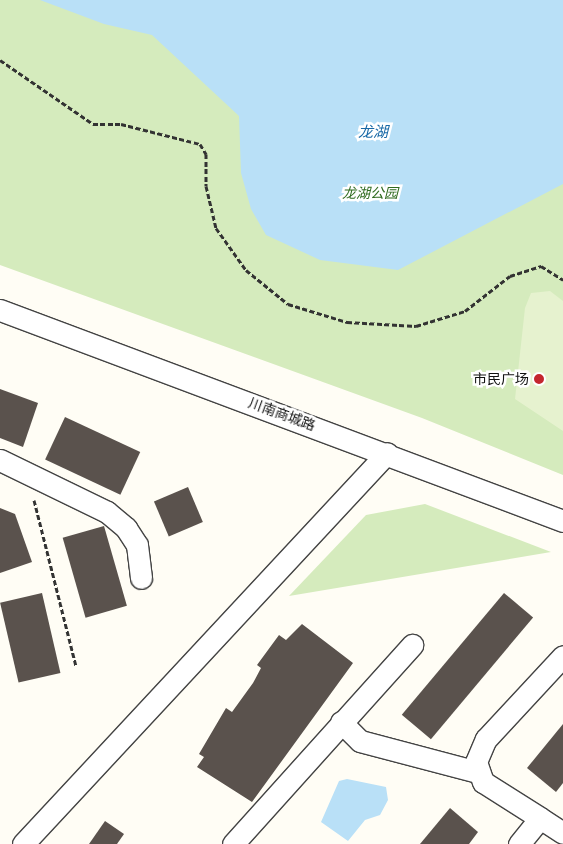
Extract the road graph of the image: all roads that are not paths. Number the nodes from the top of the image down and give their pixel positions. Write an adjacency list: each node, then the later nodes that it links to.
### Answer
1 (0, 310): 2 (street, 川南商城路)
2 (387, 453): 4 (street, 川南商城路); 12 (street)
3 (0, 460): 5 (street)
4 (563, 521)
5 (141, 578)
6 (412, 645): 8 (street)
7 (563, 656): 9 (street)
8 (342, 722): 9 (street); 13 (street)
9 (477, 772): 10 (street)
10 (540, 818): 11 (street); 14 (street)
11 (563, 833)
12 (23, 844)
13 (233, 844)
14 (518, 844)

